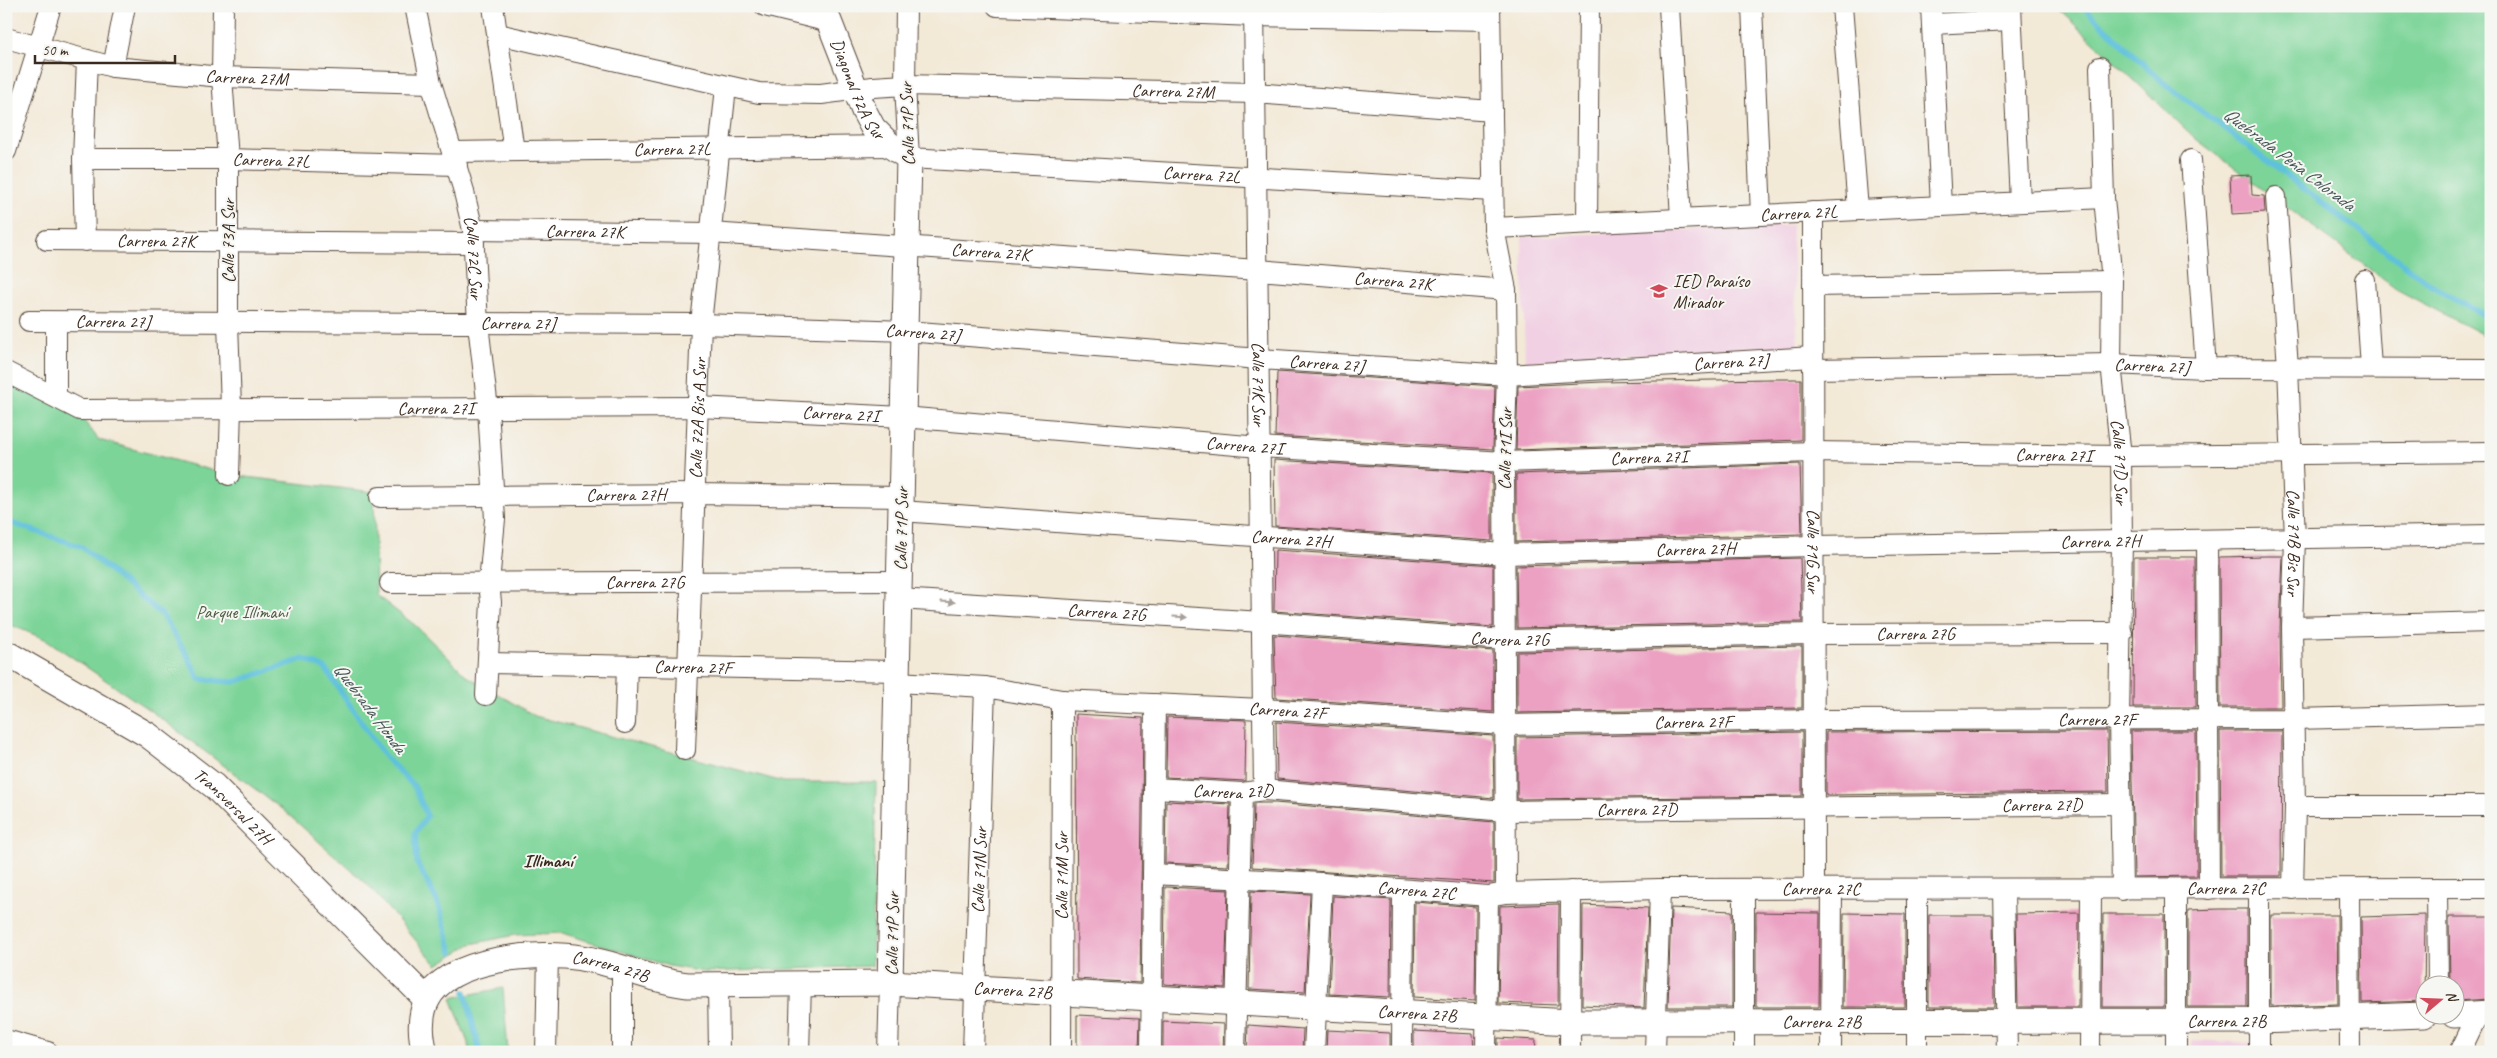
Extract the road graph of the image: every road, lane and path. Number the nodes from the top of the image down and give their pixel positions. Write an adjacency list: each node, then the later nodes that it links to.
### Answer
1 (51, 6): 22 (street)
2 (125, 6): 24 (street)
3 (223, 6): 26 (street, Calle 73A Sur)
4 (415, 6): 27 (street, Calle 72C Sur)
5 (493, 6): 20 (street)
6 (766, 6): 18 (street)
7 (906, 6): 28 (street, Calle 71P Sur)
8 (997, 6): 13 (street)
9 (1589, 6): 51 (street)
10 (1669, 6): 50 (street)
11 (1752, 6): 49 (street)
12 (1842, 6): 47 (street)
13 (1254, 11): 14 (street); 31 (street, Calle 71K Sur)
14 (1335, 11): 15 (street)
15 (1419, 12): 16 (street)
16 (1490, 13): 32 (street, Calle 71I Sur)
17 (2011, 13): 19 (street); 45 (street)
18 (826, 14): 30 (street, Diagonal 72A Sur)
19 (1931, 15): 46 (street)
20 (498, 34): 29 (street); 35 (street)
21 (6, 38): 22 (street, Carrera 27M)
22 (39, 46): 23 (street, Carrera 27M); 34 (street)
23 (87, 60): 24 (street, Carrera 27M); 37 (street)
24 (113, 67): 26 (street, Carrera 27M)
25 (2100, 67): 44 (street, Calle 71D Sur)
26 (222, 77): 27 (street, Carrera 27M); 38 (street, Calle 73A Sur)
27 (432, 82): 39 (street, Calle 72C Sur)
28 (905, 85): 30 (street, Carrera 27M); 31 (street, Carrera 27M); 36 (street, Calle 71P Sur)
29 (726, 87): 30 (street, Carrera 27M); 33 (street, Calle 72A Bis A Sur)
30 (855, 90): 36 (street, Diagonal 72A Sur)
31 (1255, 93): 32 (street, Carrera 27M); 41 (street, Calle 71K Sur)
32 (1492, 111): 42 (street, Calle 71I Sur)
33 (720, 148): 35 (street, Carrera 27L); 36 (street, Carrera 27L); 53 (street, Calle 72A Bis A Sur)
34 (6, 151)
35 (514, 151): 39 (street, Carrera 27L)
36 (900, 152): 41 (street, Carrera 72L); 58 (street, Calle 71P Sur)
37 (83, 159): 38 (street, Carrera 27L); 56 (street)
38 (228, 159): 39 (street, Carrera 27L); 57 (street, Calle 73A Sur)
39 (455, 159): 54 (street, Calle 72C Sur)
40 (2191, 160): 75 (street)
41 (1256, 178): 42 (street, Carrera 72L); 59 (street, Calle 71K Sur)
42 (1493, 191): 52 (street, Calle 71I Sur)
43 (2276, 197): 73 (street, Calle 71B Bis Sur)
44 (2104, 198): 45 (street, Carrera 27L); 61 (street, Calle 71D Sur)
45 (2020, 202): 46 (street, Carrera 27L)
46 (1940, 206): 47 (street, Carrera 27L)
47 (1858, 210): 48 (street, Carrera 27L)
48 (1813, 212): 49 (street, Carrera 27L); 62 (street, Calle 71G Sur)
49 (1761, 215): 50 (street, Carrera 27L)
50 (1681, 219): 51 (street, Carrera 27L)
51 (1588, 223): 52 (street, Carrera 27L)
52 (1494, 228): 63 (street, Calle 71I Sur)
53 (711, 233): 54 (street, Carrera 27K); 58 (street, Carrera 27K); 68 (street, Calle 72A Bis A Sur)
54 (473, 236): 57 (street, Carrera 27K); 67 (street, Calle 72C Sur)
55 (47, 240): 56 (street, Carrera 27K)
56 (86, 241): 57 (street, Carrera 27K)
57 (228, 242): 66 (street, Calle 73A Sur)
58 (907, 246): 59 (street, Carrera 27K); 69 (street, Calle 71P Sur)
59 (1258, 270): 63 (street, Carrera 27K); 70 (street, Calle 71K Sur)
60 (2365, 280): 74 (street)
61 (2112, 281): 62 (street); 72 (street, Calle 71D Sur)
62 (1813, 286): 71 (street, Calle 71G Sur)
63 (1506, 290): 78 (street, Calle 71I Sur)
64 (29, 321): 65 (street, Carrera 27J)
65 (56, 322): 66 (street, Carrera 27J); 79 (street)
66 (228, 323): 67 (street, Carrera 27J); 81 (street, Calle 73A Sur)
67 (478, 324): 68 (street, Carrera 27J); 82 (street, Calle 72C Sur)
68 (701, 324): 69 (street, Carrera 27J); 80 (street, Calle 72A Bis A Sur)
69 (906, 331): 70 (street, Carrera 27J); 83 (street, Calle 71P Sur)
70 (1259, 359): 78 (street, Carrera 27J); 84 (street, Calle 71K Sur)
71 (1813, 363): 72 (street, Carrera 27J); 78 (street, Carrera 27J); 85 (street, Calle 71G Sur)
72 (2111, 364): 75 (street, Carrera 27J); 88 (street, Calle 71D Sur)
73 (2288, 367): 74 (street, Carrera 27J); 75 (street, Carrera 27J); 87 (street, Calle 71B Bis Sur)
74 (2371, 367): 76 (street, Carrera 27J)
75 (2206, 368)
76 (2491, 369)
77 (6, 372): 79 (street, Carrera 27I)
78 (1507, 375): 89 (street, Calle 71I Sur)
79 (56, 397): 81 (street, Carrera 27I)
80 (698, 407): 82 (street, Carrera 27I); 83 (street, Carrera 27I); 91 (street, Calle 72A Bis A Sur)
81 (231, 408): 82 (street, Carrera 27I); 90 (street, Calle 73A Sur)
82 (488, 410): 92 (street, Calle 72C Sur)
83 (903, 417): 84 (street, Carrera 27I); 94 (street, Calle 71P Sur)
84 (1260, 447): 89 (street, Carrera 27I); 96 (street, Calle 71K Sur)
85 (1813, 452): 88 (street, Carrera 27I); 89 (street, Carrera 27I); 100 (street, Calle 71G Sur)
86 (2491, 452): 87 (street, Carrera 27I)
87 (2292, 454): 88 (street, Carrera 27I); 97 (street, Calle 71B Bis Sur)
88 (2120, 456): 98 (street, Calle 71D Sur)
89 (1504, 462): 101 (street, Calle 71I Sur)
90 (229, 475)
91 (695, 494): 92 (street, Carrera 27H); 94 (street, Carrera 27H); 102 (street, Calle 72A Bis A Sur)
92 (494, 496): 93 (street, Carrera 27H); 104 (street, Calle 72C Sur)
93 (380, 497)
94 (901, 504): 96 (street, Carrera 27H); 105 (street, Calle 71P Sur)
95 (2491, 535): 97 (street, Carrera 27H)
96 (1261, 536): 101 (street, Carrera 27H); 106 (street, Calle 71K Sur)
97 (2295, 539): 99 (street, Carrera 27H); 108 (street, Calle 71B Bis Sur)
98 (2122, 540): 99 (street, Carrera 27H); 100 (street, Carrera 27H); 109 (street, Calle 71D Sur)
99 (2207, 541): 123 (street)
100 (1814, 546): 101 (street, Carrera 27H); 110 (street, Calle 71G Sur)
101 (1505, 554): 111 (street, Calle 71I Sur)
102 (691, 580): 104 (street, Carrera 27G); 105 (street, Carrera 27G); 115 (street, Calle 72A Bis A Sur)
103 (390, 583): 104 (street, Carrera 27G)
104 (489, 583): 113 (street, Calle 72C Sur)
105 (899, 590): 106 (street, Carrera 27G, one-way to 106); 116 (street, Calle 71P Sur)
106 (1262, 622): 111 (street, Carrera 27G); 121 (street, Calle 71K Sur)
107 (2491, 622): 108 (street)
108 (2292, 627): 125 (street, Calle 71B Bis Sur)
109 (2122, 633): 110 (street, Carrera 27G); 124 (street, Calle 71D Sur)
110 (1813, 634): 111 (street, Carrera 27G); 126 (street, Calle 71G Sur)
111 (1504, 640): 128 (street, Calle 71I Sur)
112 (6, 653): 167 (street, Transversal 27H)
113 (489, 663): 114 (street, Carrera 27F); 118 (street, Calle 72C Sur)
114 (627, 666): 115 (street, Carrera 27F); 127 (street)
115 (688, 667): 116 (street, Carrera 27F); 129 (street, Calle 72A Bis A Sur)
116 (897, 677): 117 (street, Carrera 27F); 161 (street, Calle 71P Sur)
117 (985, 688): 119 (street, Carrera 27F); 164 (street, Calle 71N Sur)
118 (486, 695)
119 (1062, 700): 120 (street, Carrera 27F); 165 (street, Calle 71M Sur)
120 (1155, 704): 121 (street, Carrera 27F); 130 (street)
121 (1263, 709): 128 (street, Carrera 27F); 131 (street, Calle 71K Sur)
122 (2491, 714): 125 (street, Carrera 27F)
123 (2207, 718): 124 (street, Carrera 27F); 125 (street, Carrera 27F); 149 (street)
124 (2119, 719): 126 (street, Carrera 27F); 133 (street, Calle 71D Sur)
125 (2294, 719): 135 (street, Calle 71B Bis Sur)
126 (1812, 720): 128 (street, Carrera 27F); 134 (street, Calle 71G Sur)
127 (625, 723)
128 (1505, 725): 137 (street, Calle 71I Sur)
129 (685, 750)
130 (1154, 788): 132 (street, Carrera 27D); 138 (street)
131 (1264, 790): 132 (street, Carrera 27D); 137 (street, Carrera 27D)
132 (1242, 793): 139 (street)
133 (2121, 804): 134 (street, Carrera 27D); 156 (street, Calle 71D Sur)
134 (1813, 806): 137 (street, Carrera 27D); 146 (street, Calle 71G Sur)
135 (2295, 806): 136 (street); 151 (street, Calle 71B Bis Sur)
136 (2491, 806)
137 (1505, 810): 157 (street, Calle 71I Sur)
138 (1153, 874): 139 (street, Carrera 27C); 166 (street)
139 (1239, 878): 140 (street, Carrera 27C); 168 (street)
140 (1322, 883): 153 (street, Carrera 27C); 169 (street)
141 (2004, 888): 147 (street, Carrera 27C); 155 (street, Carrera 27C); 183 (street)
142 (2436, 888): 143 (street, Carrera 27C); 152 (street, Carrera 27C); 160 (street)
143 (2491, 888)
144 (1660, 889): 145 (street, Carrera 27C); 154 (street, Carrera 27C); 179 (street)
145 (1744, 889): 146 (street, Carrera 27C); 180 (street)
146 (1823, 889): 147 (street, Carrera 27C); 181 (street, Calle 71G Sur)
147 (1917, 889): 182 (street)
148 (2176, 889): 149 (street, Carrera 27C); 156 (street, Carrera 27C); 176 (street)
149 (2209, 889): 150 (street, Carrera 27C)
150 (2259, 889): 151 (street, Carrera 27C); 177 (street)
151 (2293, 889): 152 (street, Carrera 27C)
152 (2349, 889): 174 (street)
153 (1404, 890): 157 (street, Carrera 27C); 170 (street)
154 (1571, 890): 157 (street, Carrera 27C); 178 (street)
155 (2091, 890): 156 (street, Carrera 27C); 175 (street)
156 (2122, 890)
157 (1497, 894): 173 (street, Calle 71I Sur)
158 (548, 955): 159 (street, Carrera 27B); 167 (street, Carrera 27B); 187 (street)
159 (622, 968): 163 (street, Carrera 27B); 188 (street)
160 (2438, 976)
161 (890, 983): 162 (street, Carrera 27B); 164 (street, Carrera 27B); 191 (street, Calle 71P Sur)
162 (802, 984): 163 (street, Carrera 27B); 190 (street)
163 (718, 986): 189 (street)
164 (974, 988): 165 (street, Carrera 27B); 192 (street, Calle 71N Sur)
165 (1061, 993): 166 (street, Carrera 27B); 193 (street, Calle 71M Sur)
166 (1151, 998): 168 (street, Carrera 27B); 194 (street)
167 (427, 1000): 186 (street)
168 (1235, 1003): 169 (street, Carrera 27B); 195 (street)
169 (1315, 1008): 170 (street, Carrera 27B); 196 (street)
170 (1402, 1012): 173 (street, Carrera 27B); 197 (street)
171 (2475, 1014): 209 (street)
172 (2414, 1016): 174 (street, Carrera 27B)
173 (1486, 1017): 178 (street, Carrera 27B); 198 (street, Calle 71I Sur)
174 (2352, 1018): 177 (street, Carrera 27B); 208 (street)
175 (2091, 1021): 176 (street, Carrera 27B); 183 (street, Carrera 27B); 205 (street)
176 (2176, 1021): 177 (street, Carrera 27B); 206 (street)
177 (2259, 1021): 207 (street)
178 (1570, 1022): 179 (street, Carrera 27B); 199 (street)
179 (1656, 1022): 180 (street, Carrera 27B); 200 (street)
180 (1744, 1022): 181 (street, Carrera 27B); 201 (street)
181 (1831, 1022): 182 (street, Carrera 27B); 202 (street, Calle 71G Sur)
182 (1917, 1022): 183 (street, Carrera 27B); 203 (street)
183 (2008, 1022): 204 (street)
184 (6, 1040): 185 (street)
185 (48, 1052)
186 (424, 1052)
187 (546, 1052)
188 (622, 1052)
189 (718, 1052)
190 (799, 1052)
191 (888, 1052)
192 (973, 1052)
193 (1061, 1052)
194 (1151, 1052)
195 (1235, 1052)
196 (1314, 1052)
197 (1402, 1052)
198 (1486, 1052)
199 (1570, 1052)
200 (1655, 1052)
201 (1744, 1052)
202 (1831, 1052)
203 (1917, 1052)
204 (2007, 1052)
205 (2090, 1052)
206 (2176, 1052)
207 (2259, 1052)
208 (2350, 1052)
209 (2460, 1052)

